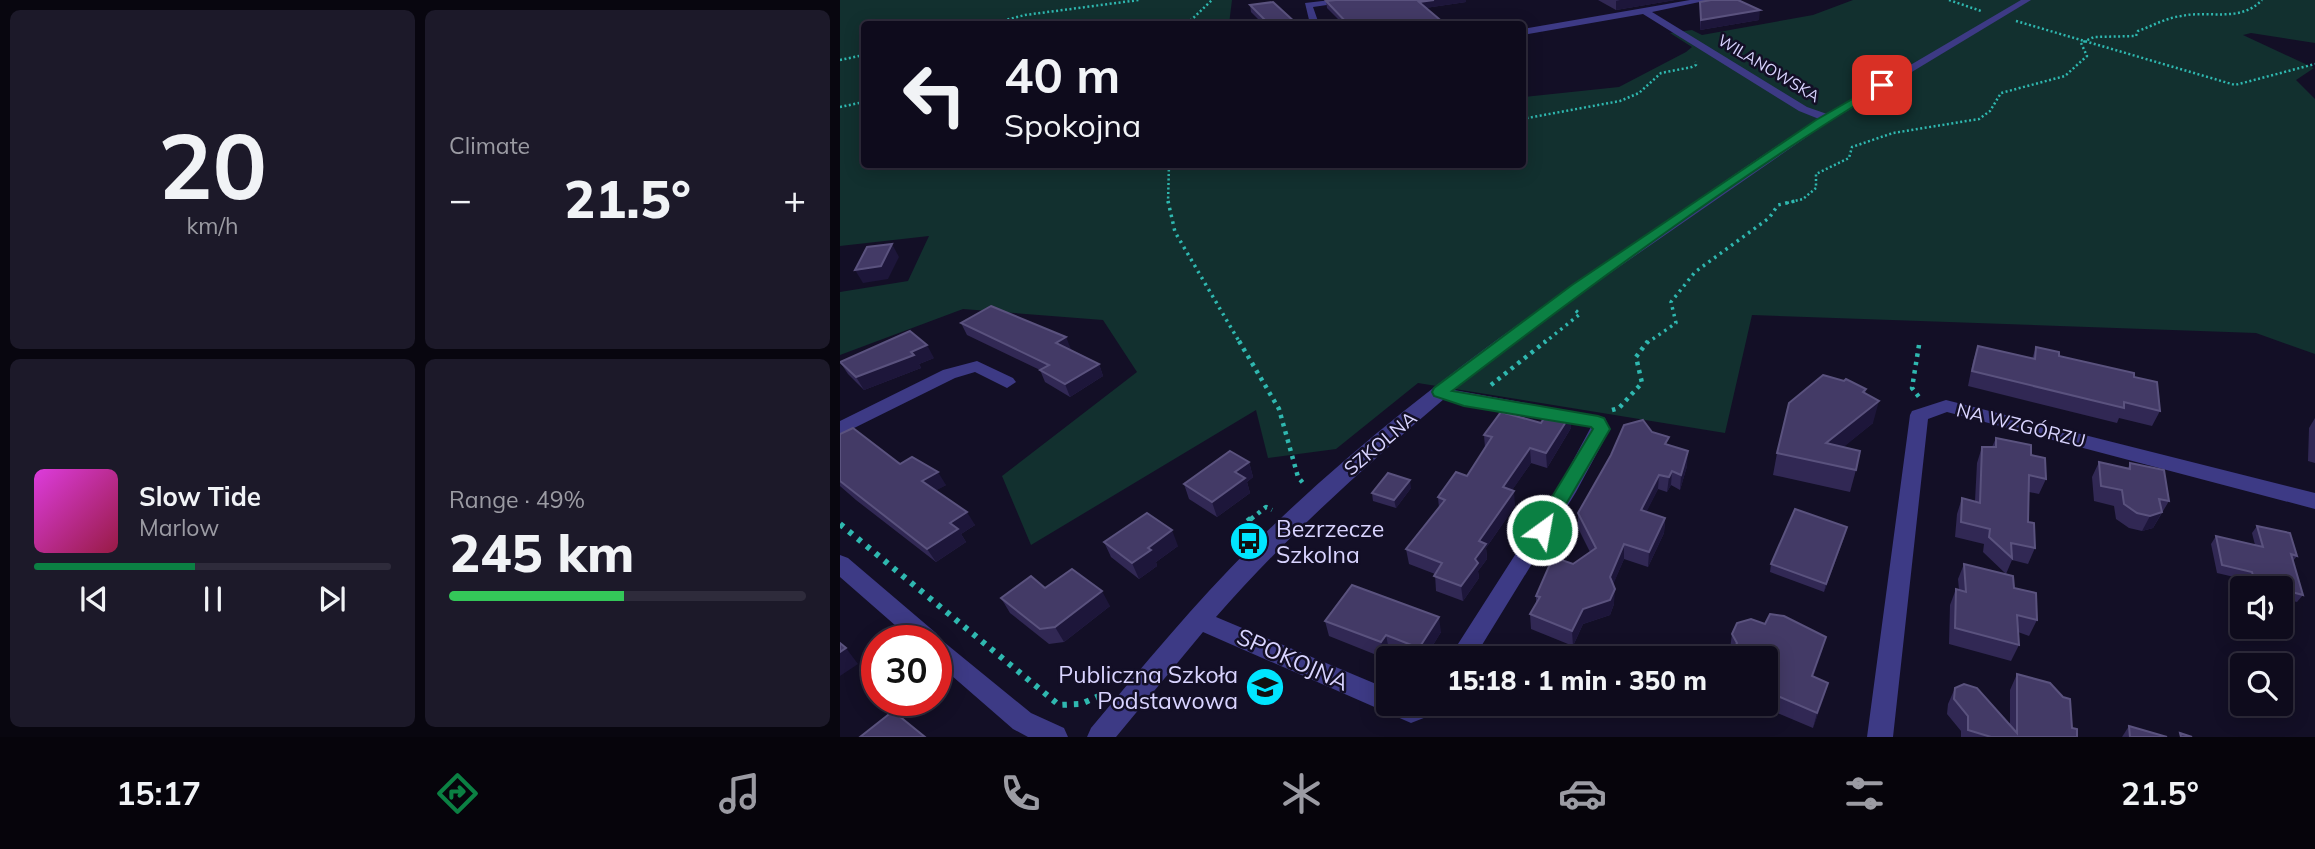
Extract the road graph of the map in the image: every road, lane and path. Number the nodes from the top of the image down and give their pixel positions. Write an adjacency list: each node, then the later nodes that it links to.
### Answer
1 (1139, 0): 11 (path)
2 (1212, 0): 12 (path)
3 (1357, 0): 13 (street)
4 (1705, 0): 8 (street)
5 (1949, 0): 10 (path)
6 (2027, 0): 10 (street, SZKOLNA)
7 (2262, 0): 15 (path)
8 (1646, 12): 14 (street); 16 (street, WILANOWSKA)
9 (2017, 14): 10 (path)
10 (2003, 18): 15 (path); 23 (street, SZKOLNA)
11 (1001, 21)
12 (1189, 21)
13 (1313, 21)
14 (1526, 31)
15 (2083, 41): 19 (path); 31 (path)
16 (1712, 52): 22 (path); 23 (street, WILANOWSKA)
17 (861, 56): 18 (path)
18 (840, 60)
19 (2315, 64)
20 (861, 103): 21 (path)
21 (840, 107)
22 (1526, 118)
23 (1827, 118): 29 (street, SZKOLNA)
24 (1169, 168): 33 (path)
25 (1580, 305): 28 (path)
26 (1919, 345): 30 (path)
27 (1007, 382): 32 (street)
28 (1490, 385)
29 (1440, 392): 31 (street); 33 (street, SZKOLNA)
30 (1931, 411): 34 (street, NA WZGÓRZU); 47 (street, NA WZGÓRZU)
31 (1578, 419): 41 (street)
32 (840, 429)
33 (1322, 493): 39 (street, SZKOLNA)
34 (2315, 501)
35 (1271, 522): 37 (path)
36 (840, 524): 43 (path)
37 (1244, 547)
38 (840, 564): 40 (street)
39 (1198, 620): 44 (street, SPOKOJNA); 46 (street, SZKOLNA)
40 (911, 625)
41 (1469, 646)
42 (952, 661): 45 (street)
43 (1105, 692)
44 (1376, 696)
45 (1055, 737)
46 (1100, 737)
47 (1880, 737)

